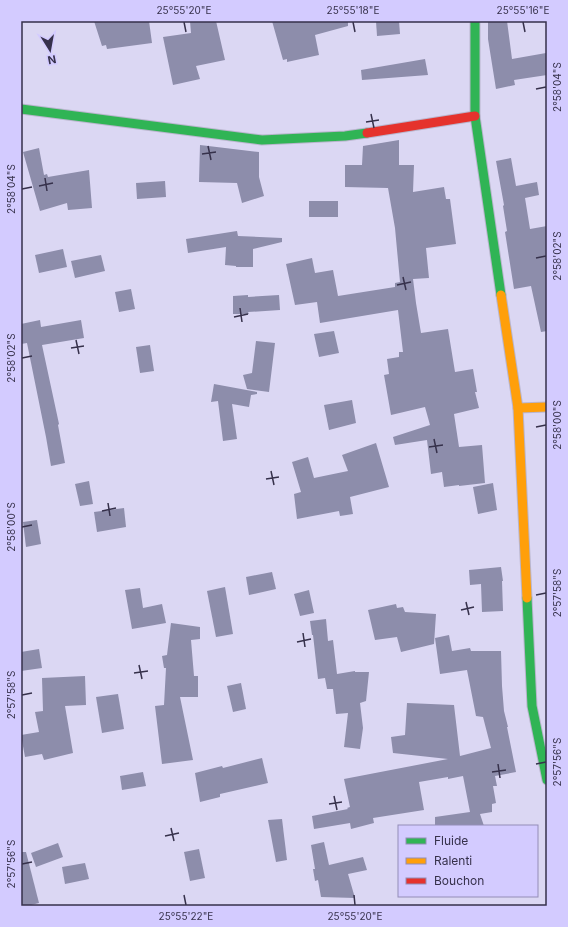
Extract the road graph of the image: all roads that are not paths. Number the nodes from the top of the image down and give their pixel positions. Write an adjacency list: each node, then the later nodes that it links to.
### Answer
1 (475, 21): 3 (street)
2 (21, 109): 3 (street)
3 (475, 116): 5 (street)
4 (547, 407): 5 (street)
5 (518, 408): 6 (street)
6 (547, 780)

